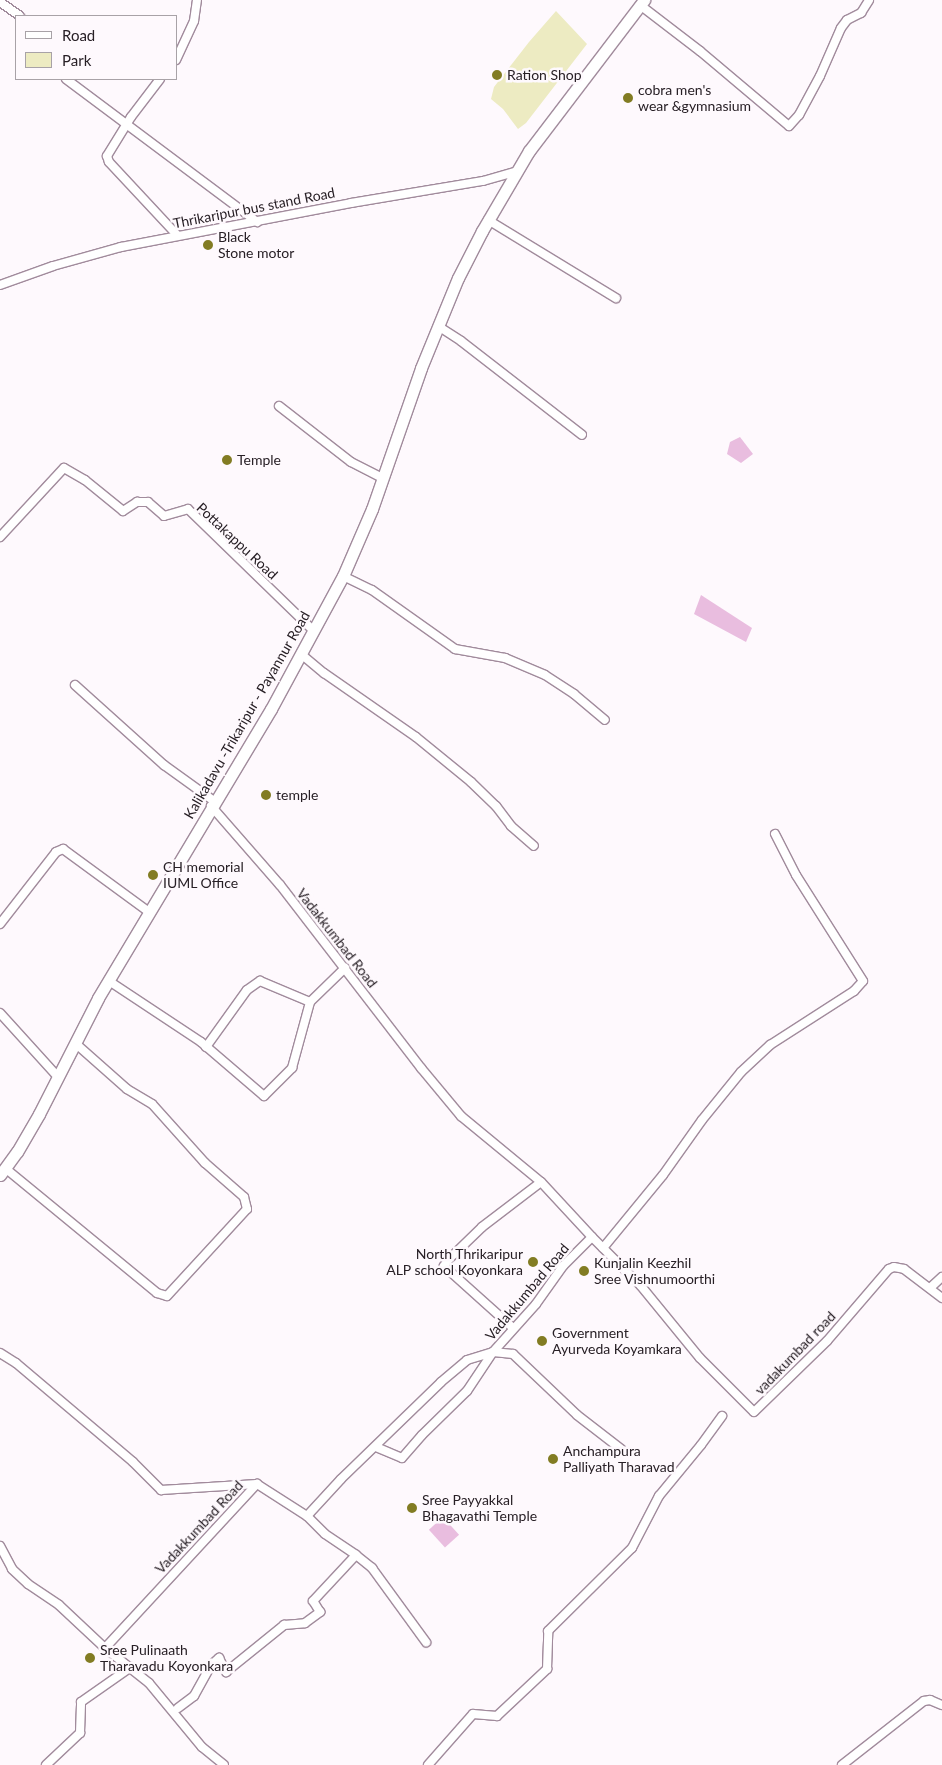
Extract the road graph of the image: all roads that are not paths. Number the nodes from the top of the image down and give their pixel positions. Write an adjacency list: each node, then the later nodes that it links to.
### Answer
1 (197, 0): 6 (street)
2 (869, 0): 4 (street)
3 (0, 2): 5 (street)
4 (642, 3): 10 (main road, Kalikadavu -Trikaripur - Payannur Road)
5 (19, 15)
6 (178, 56)
7 (67, 80): 9 (street)
8 (159, 80): 9 (street)
9 (126, 125): 12 (street); 13 (street)
10 (517, 171): 11 (main road, Kalikadavu -Trikaripur - Payannur Road); 12 (street, Thrikaripur bus stand Road)
11 (488, 220): 15 (street); 16 (main road, Kalikadavu -Trikaripur - Payannur Road)
12 (257, 222): 13 (street, Thrikaripur bus stand Road)
13 (177, 235): 14 (street, Thrikaripur bus stand Road)
14 (0, 285)
15 (616, 298)
16 (438, 326): 18 (street); 19 (main road, Kalikadavu -Trikaripur - Payannur Road)
17 (279, 406): 19 (street)
18 (582, 435)
19 (383, 478): 21 (main road, Kalikadavu -Trikaripur - Payannur Road)
20 (0, 537): 22 (street, Pottakappu Road)
21 (343, 576): 22 (main road, Kalikadavu -Trikaripur - Payannur Road); 25 (street)
22 (314, 631): 23 (main road, Kalikadavu -Trikaripur - Payannur Road)
23 (301, 654): 26 (main road, Kalikadavu -Trikaripur - Payannur Road); 28 (street)
24 (75, 685): 26 (street, Vadakkumbad Road)
25 (605, 720)
26 (212, 804): 29 (main road, Kalikadavu -Trikaripur - Payannur Road); 31 (street, Vadakkumbad Road)
27 (775, 834): 41 (street)
28 (534, 846)
29 (149, 912): 30 (street); 32 (main road, Kalikadavu -Trikaripur - Payannur Road)
30 (0, 924)
31 (345, 968): 33 (street); 39 (street, Vadakkumbad Road)
32 (109, 981): 35 (main road, Kalikadavu -Trikaripur - Payannur Road); 36 (street)
33 (310, 1002): 36 (street); 36 (street)
34 (0, 1014): 37 (street)
35 (76, 1043): 37 (main road, Kalikadavu -Trikaripur - Payannur Road); 38 (street)
36 (206, 1047)
37 (58, 1077): 38 (main road, Kalikadavu -Trikaripur - Payannur Road)
38 (3, 1172)
39 (541, 1182): 40 (street, Vadakkumbad Road); 45 (street)
40 (592, 1237): 41 (street, vadakumbad road); 45 (street, Vadakkumbad Road)
41 (603, 1248): 43 (street, vadakumbad road)
42 (942, 1277): 43 (street)
43 (930, 1288): 44 (street, vadakumbad road)
44 (942, 1298)
45 (513, 1328): 47 (street, Vadakkumbad Road)
46 (0, 1352): 51 (street)
47 (494, 1352): 49 (street, Vadakkumbad Road); 49 (street); 50 (street)
48 (722, 1416): 62 (street)
49 (376, 1447): 52 (street, Vadakkumbad Road)
50 (621, 1449)
51 (257, 1484): 52 (street, Vadakkumbad Road); 56 (street, Vadakkumbad Road)
52 (307, 1516): 54 (street)
53 (0, 1546): 56 (street)
54 (356, 1555): 55 (street); 59 (street)
55 (426, 1642)
56 (105, 1648): 57 (street)
57 (131, 1667): 60 (street); 61 (street)
58 (942, 1705): 63 (street)
59 (178, 1708)
60 (46, 1765)
61 (224, 1765)
62 (428, 1765)
63 (842, 1765)

